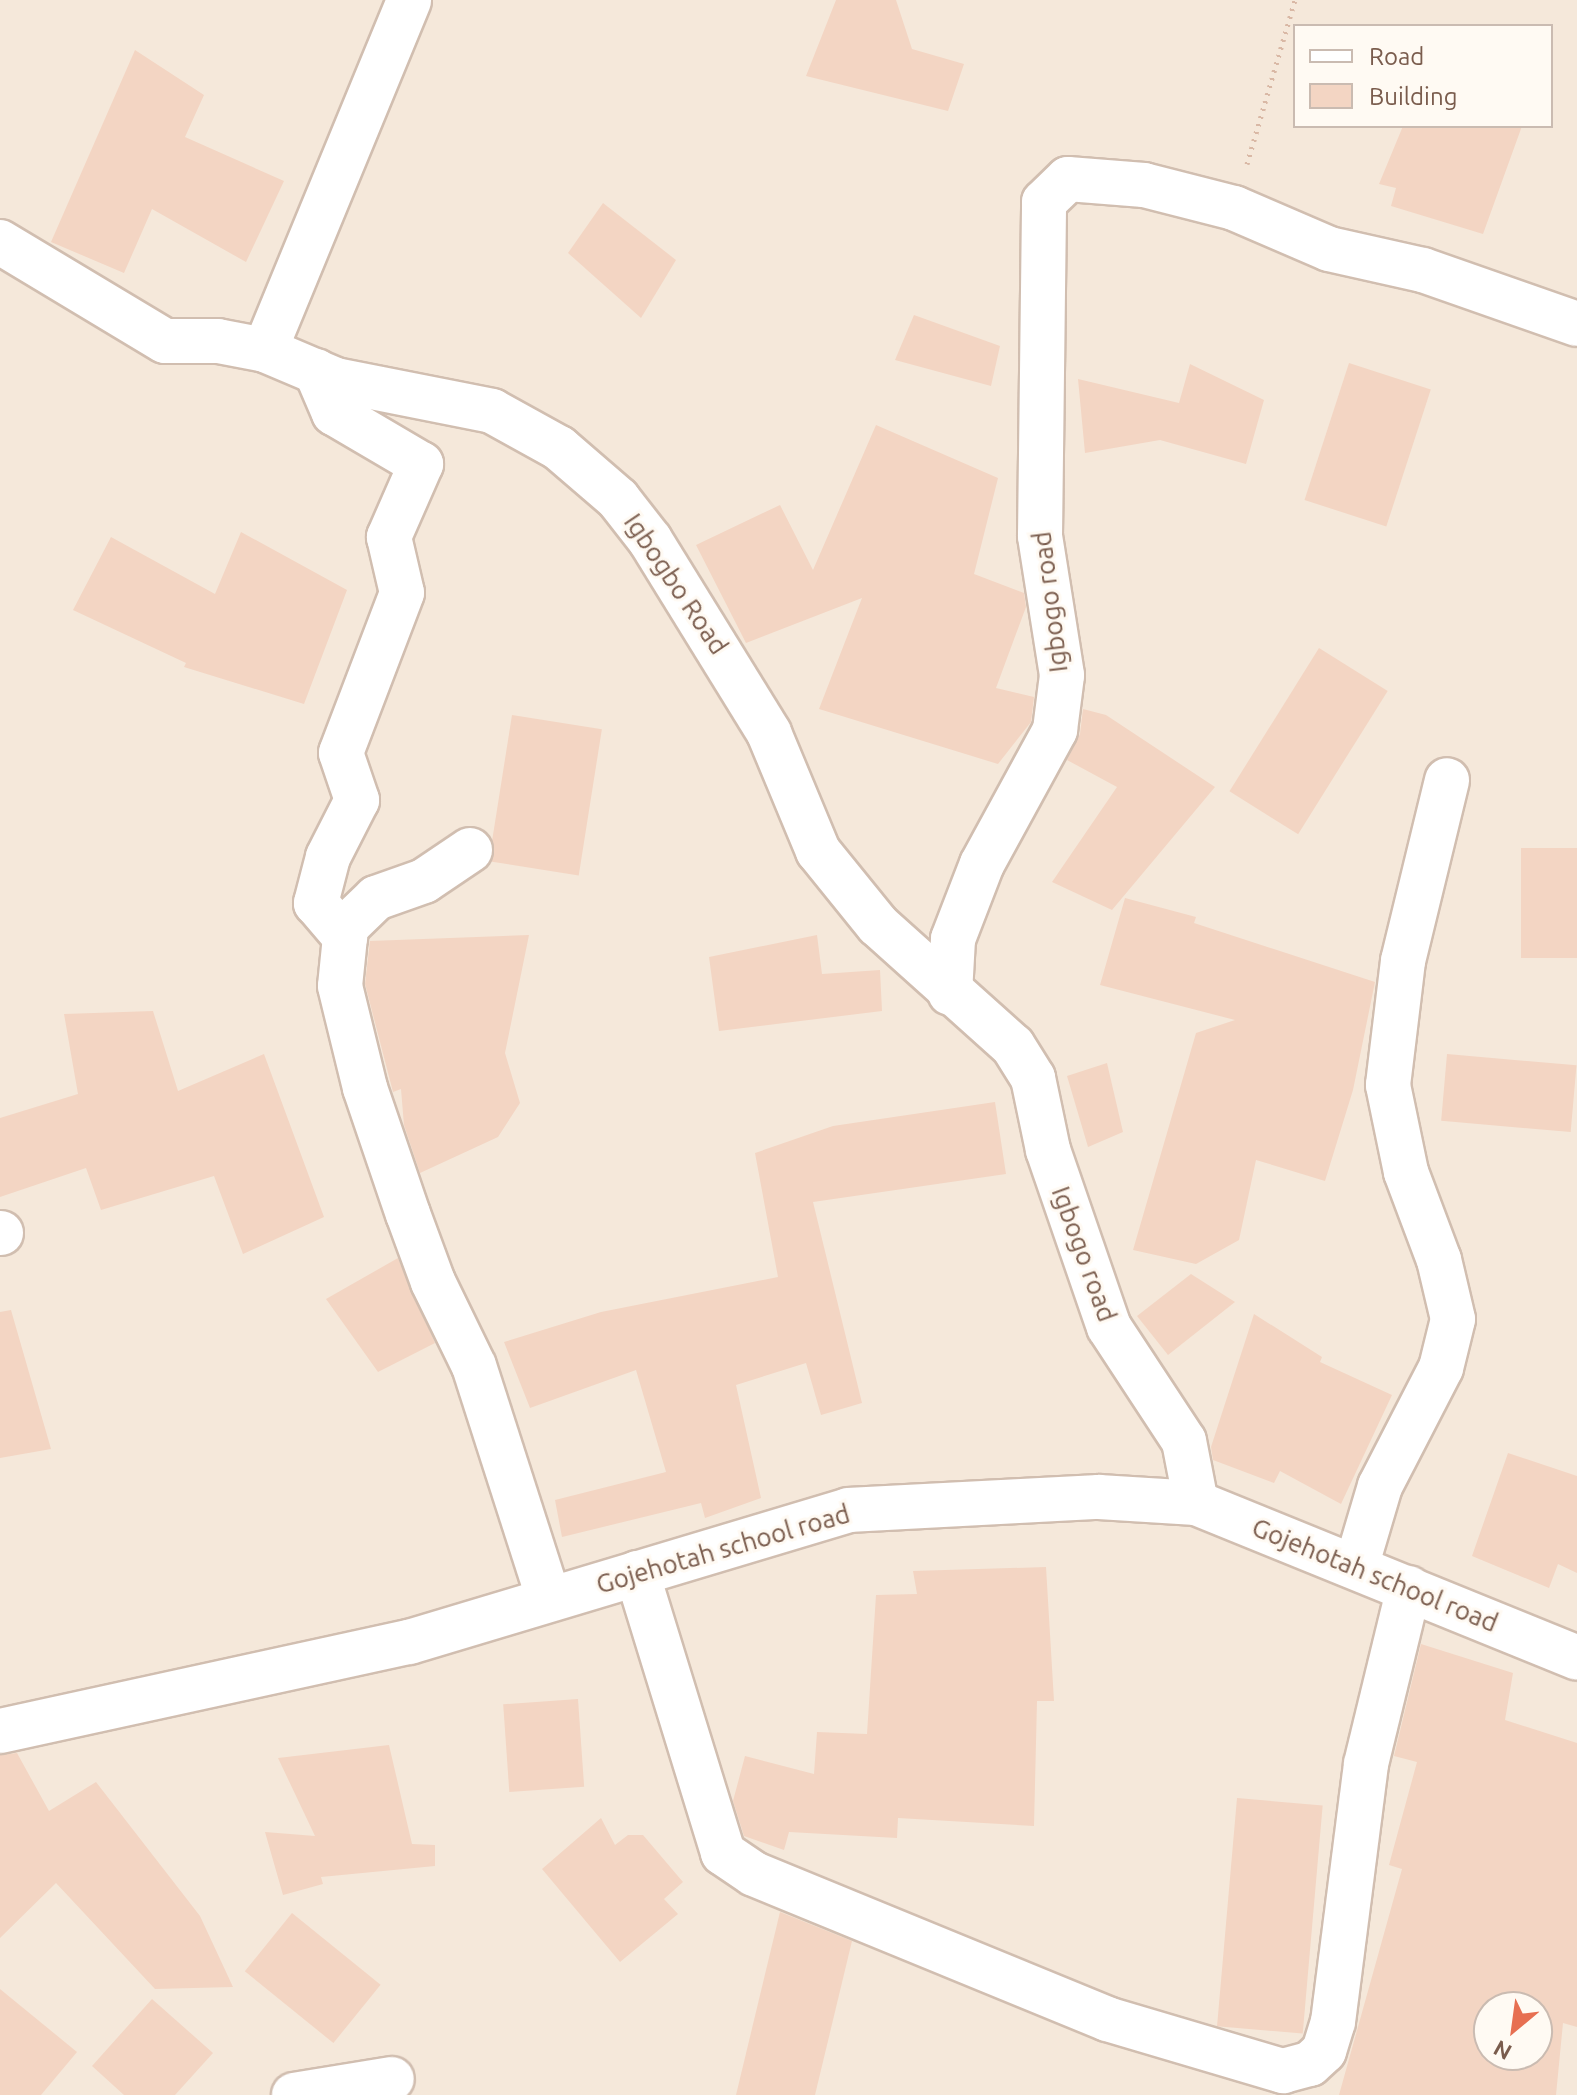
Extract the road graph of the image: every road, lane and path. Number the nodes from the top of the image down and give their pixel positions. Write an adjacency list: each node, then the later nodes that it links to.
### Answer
1 (409, 0): 6 (street)
2 (1295, 0): 3 (path)
3 (1234, 208): 5 (street, Igbogo road); 11 (street, Igbogo road)
4 (0, 242): 6 (street, Igbogbo Road)
5 (1577, 324)
6 (265, 350): 7 (street, Igbogbo Road)
7 (316, 371): 10 (street); 11 (street, Igbogbo Road)
8 (1447, 780): 13 (street)
9 (470, 850): 10 (street)
10 (345, 937): 16 (street)
11 (950, 993): 12 (street, Igbogo road)
12 (1196, 1503): 13 (street, Gojehotah school road); 14 (street, Gojehotah school road)
13 (1356, 1567): 15 (street, Gojehotah school road)
14 (637, 1573): 15 (street); 16 (street, Gojehotah school road)
15 (1409, 1588): 17 (street, Gojehotah school road)
16 (549, 1599): 18 (street, Gojehotah school road)
17 (1577, 1658)
18 (0, 1731)
19 (392, 2079): 20 (street)
20 (294, 2095)

